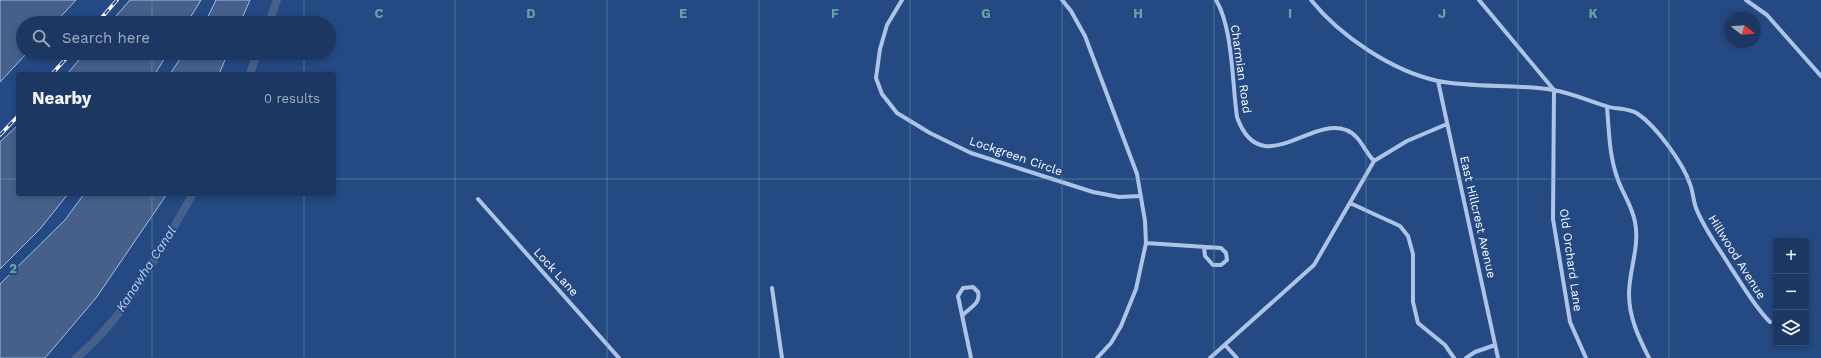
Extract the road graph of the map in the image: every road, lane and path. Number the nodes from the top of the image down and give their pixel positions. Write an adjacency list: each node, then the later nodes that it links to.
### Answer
1 (902, 0): 13 (street, Lockgreen Circle)
2 (1062, 0): 13 (street)
3 (1216, 0): 12 (street, Charmian Road)
4 (1311, 0): 8 (street)
5 (1479, 0): 9 (street)
6 (1746, 0): 7 (street)
7 (1821, 76)
8 (1438, 81): 9 (street); 11 (street, East Hillcrest Avenue)
9 (1554, 90): 10 (street, Hillwood Avenue); 32 (street, Old Orchard Lane)
10 (1607, 107): 20 (street, Hillwood Avenue); 33 (street)
11 (1447, 124): 12 (street); 22 (street, East Hillcrest Avenue)
12 (1374, 161): 15 (street)
13 (1141, 196): 16 (street)
14 (478, 199): 23 (street, Lock Lane)
15 (1350, 204): 21 (street); 29 (street)
16 (1146, 243): 17 (street); 26 (street)
17 (1204, 247): 17 (street)
18 (772, 288): 24 (street)
19 (963, 315): 19 (street); 25 (street)
20 (1770, 322)
21 (1225, 345): 27 (street); 28 (street)
22 (1495, 345): 30 (street); 31 (street, East Hillcrest Avenue)
23 (619, 358)
24 (782, 358)
25 (971, 358)
26 (1097, 358)
27 (1210, 358)
28 (1237, 358)
29 (1454, 358)
30 (1466, 358)
31 (1498, 358)
32 (1586, 358)
33 (1649, 358)

